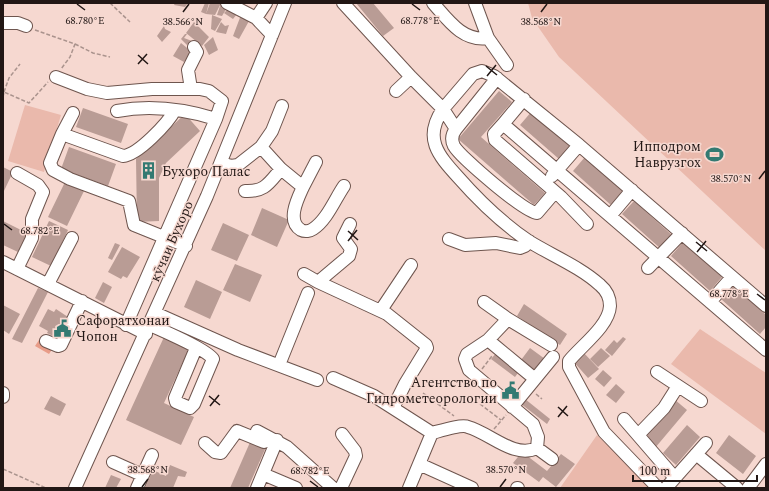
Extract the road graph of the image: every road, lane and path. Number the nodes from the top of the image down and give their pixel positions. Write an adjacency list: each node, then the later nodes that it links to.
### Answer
1 (110, 3): 9 (path)
2 (227, 3): 8 (street)
3 (266, 3): 8 (street)
4 (285, 3): 12 (street, кӯчаи Бухоро)
5 (343, 3): 20 (street)
6 (433, 3): 13 (street)
7 (475, 3): 13 (street)
8 (256, 18): 12 (street)
9 (130, 22)
10 (3, 23): 11 (street)
11 (26, 26): 14 (path)
12 (272, 35): 39 (street, кӯчаи Бухоро)
13 (488, 38): 18 (street)
14 (75, 44): 16 (path); 19 (path)
15 (194, 47): 22 (street)
16 (110, 57)
17 (20, 64): 24 (path)
18 (507, 65)
19 (56, 77): 22 (street); 24 (path)
20 (411, 77): 23 (street); 28 (street)
21 (497, 78): 26 (street); 28 (street); 34 (street)
22 (191, 90): 32 (street)
23 (396, 91)
24 (4, 92): 25 (path)
25 (3, 97)
26 (524, 99): 33 (street); 36 (street)
27 (282, 106): 37 (street)
28 (444, 109): 34 (street); 56 (street)
29 (175, 110): 30 (street); 32 (street); 35 (street)
30 (117, 111)
31 (73, 113): 35 (street)
32 (216, 119): 54 (street)
33 (503, 124): 41 (street); 43 (street)
34 (456, 129): 48 (street)
35 (62, 134): 54 (street)
36 (579, 145): 41 (street); 46 (street)
37 (261, 147): 39 (street); 40 (street)
38 (316, 162): 45 (street)
39 (221, 163): 57 (street, кӯчаи Бухоро)
40 (281, 169): 45 (street); 47 (street)
41 (557, 170): 43 (street); 49 (street)
42 (17, 173): 62 (street)
43 (545, 184): 48 (street)
44 (344, 186): 45 (street)
45 (303, 187)
46 (632, 190): 49 (street); 52 (street)
47 (245, 191)
48 (555, 192): 51 (street)
49 (610, 216): 58 (street)
50 (350, 224): 65 (street)
51 (587, 224)
52 (682, 233): 58 (street); 64 (street)
53 (72, 238): 66 (street)
54 (166, 238): 57 (street); 75 (street)
55 (449, 239): 56 (street)
56 (529, 241): 128 (street)
57 (186, 246): 74 (street, кӯчаи Бухоро)
58 (658, 258): 61 (street); 70 (street)
59 (3, 262): 62 (street)
60 (411, 264): 72 (street)
61 (648, 268)
62 (17, 269): 66 (street)
63 (304, 274): 65 (street)
64 (732, 276): 70 (street); 71 (street)
65 (318, 282): 72 (street)
66 (48, 284): 68 (street)
67 (308, 293): 83 (street)
68 (82, 301): 75 (street); 77 (street)
69 (484, 302): 73 (street)
70 (710, 302): 79 (street)
71 (766, 306)
72 (381, 310): 96 (street)
73 (508, 319): 76 (street); 78 (street)
74 (150, 324): 75 (street); 80 (street); 83 (street); 120 (street, кӯчаи Бухоро)
75 (126, 325)
76 (488, 340): 81 (street); 85 (street)
77 (46, 341)
78 (552, 344)
79 (764, 344)
80 (196, 348)
81 (498, 348): 85 (path); 87 (street)
82 (553, 357): 87 (street)
83 (279, 365): 88 (street)
84 (657, 372): 89 (street)
85 (476, 376): 95 (street)
86 (334, 378): 96 (street)
87 (535, 379): 95 (street)
88 (317, 380)
89 (678, 386): 93 (street); 104 (street)
90 (3, 393): 92 (street)
91 (423, 393): 97 (path)
92 (3, 397)
93 (701, 401)
94 (480, 404): 99 (path)
95 (512, 406): 99 (path); 108 (street)
96 (393, 408): 101 (street)
97 (454, 416)
98 (624, 419): 104 (street)
99 (501, 420): 103 (path)
100 (257, 431): 106 (street)
101 (432, 433): 103 (street); 113 (street)
102 (342, 434): 125 (street)
103 (488, 436): 108 (street)
104 (638, 436): 118 (street)
105 (205, 443): 106 (street)
106 (275, 443): 116 (street); 124 (street)
107 (706, 443): 109 (street)
108 (538, 448): 111 (street)
109 (696, 454): 118 (street); 130 (street)
110 (152, 455): 117 (street)
111 (552, 459)
112 (113, 462): 117 (street)
113 (419, 464): 126 (street); 127 (street)
114 (766, 464): 131 (street)
115 (3, 469): 119 (path)
116 (262, 474): 122 (street); 123 (street)
117 (142, 475): 121 (street)
118 (675, 478): 129 (street)
119 (46, 488)
120 (75, 488)
121 (136, 488)
122 (256, 488)
123 (296, 488)
124 (333, 488)
125 (341, 488)
126 (409, 488)
127 (472, 488)
128 (658, 488)
129 (666, 488)
130 (737, 488)
131 (748, 488)

